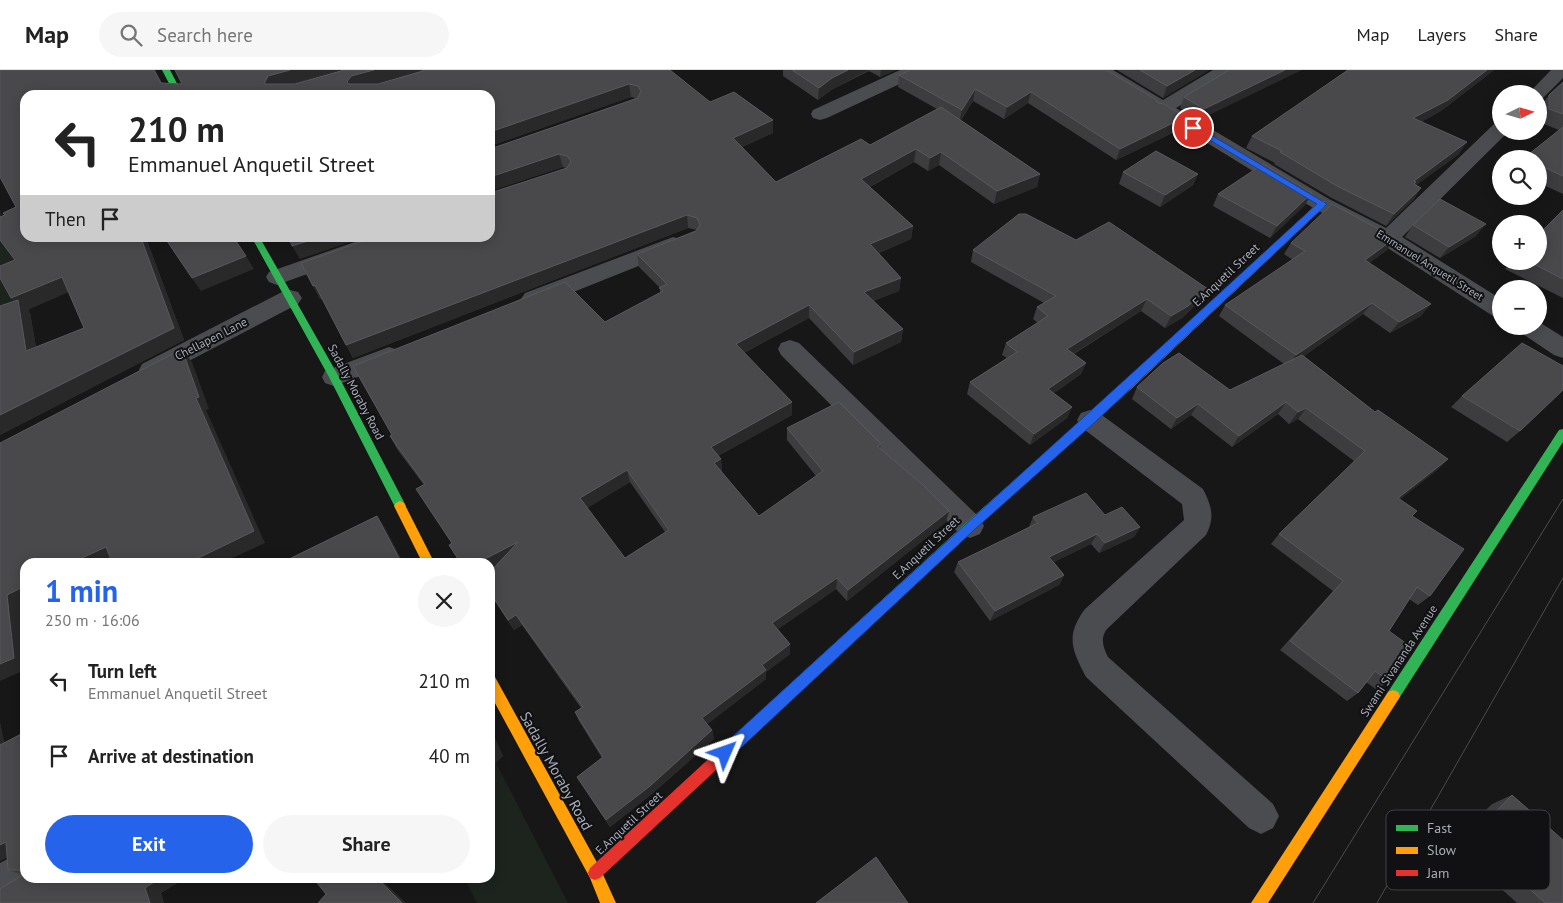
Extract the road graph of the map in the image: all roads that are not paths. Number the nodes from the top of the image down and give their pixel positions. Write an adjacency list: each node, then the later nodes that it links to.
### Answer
1 (166, 70): 7 (street)
2 (915, 70): 9 (street)
3 (1100, 70): 8 (street, Emmanuel Anquetil Street)
4 (1226, 70): 8 (street)
5 (1561, 70): 6 (street)
6 (1546, 85)
7 (176, 90)
8 (1161, 109): 11 (street, Emmanuel Anquetil Street)
9 (820, 114)
10 (1492, 137): 13 (street)
11 (1322, 204): 13 (street, Emmanuel Anquetil Street); 26 (street, E.Anquetil Street)
12 (689, 237): 19 (street)
13 (1388, 238): 18 (street, Emmanuel Anquetil Street)
14 (258, 242): 16 (street, Sadally Moraby Road)
15 (375, 242): 16 (street)
16 (277, 277): 17 (street, Sadally Moraby Road)
17 (290, 298): 24 (street, Sadally Moraby Road); 25 (street, Chellapen Lane)
18 (1492, 304)
19 (516, 306)
20 (1542, 335): 23 (street)
21 (407, 348): 24 (street)
22 (790, 349): 28 (street)
23 (1563, 349)
24 (334, 377): 29 (street, Sadally Moraby Road)
25 (132, 381)
26 (1090, 420): 28 (street, E.Anquetil Street); 31 (street)
27 (1563, 434): 36 (street, Swami Sivananda Avenue)
28 (970, 526): 33 (street, E.Anquetil Street)
29 (426, 558)
30 (495, 689): 33 (street, Sadally Moraby Road)
31 (1261, 816)
32 (20, 871): 34 (street)
33 (595, 873): 35 (street, Sadally Moraby Road)
34 (0, 884)
35 (608, 903)
36 (1259, 903)

